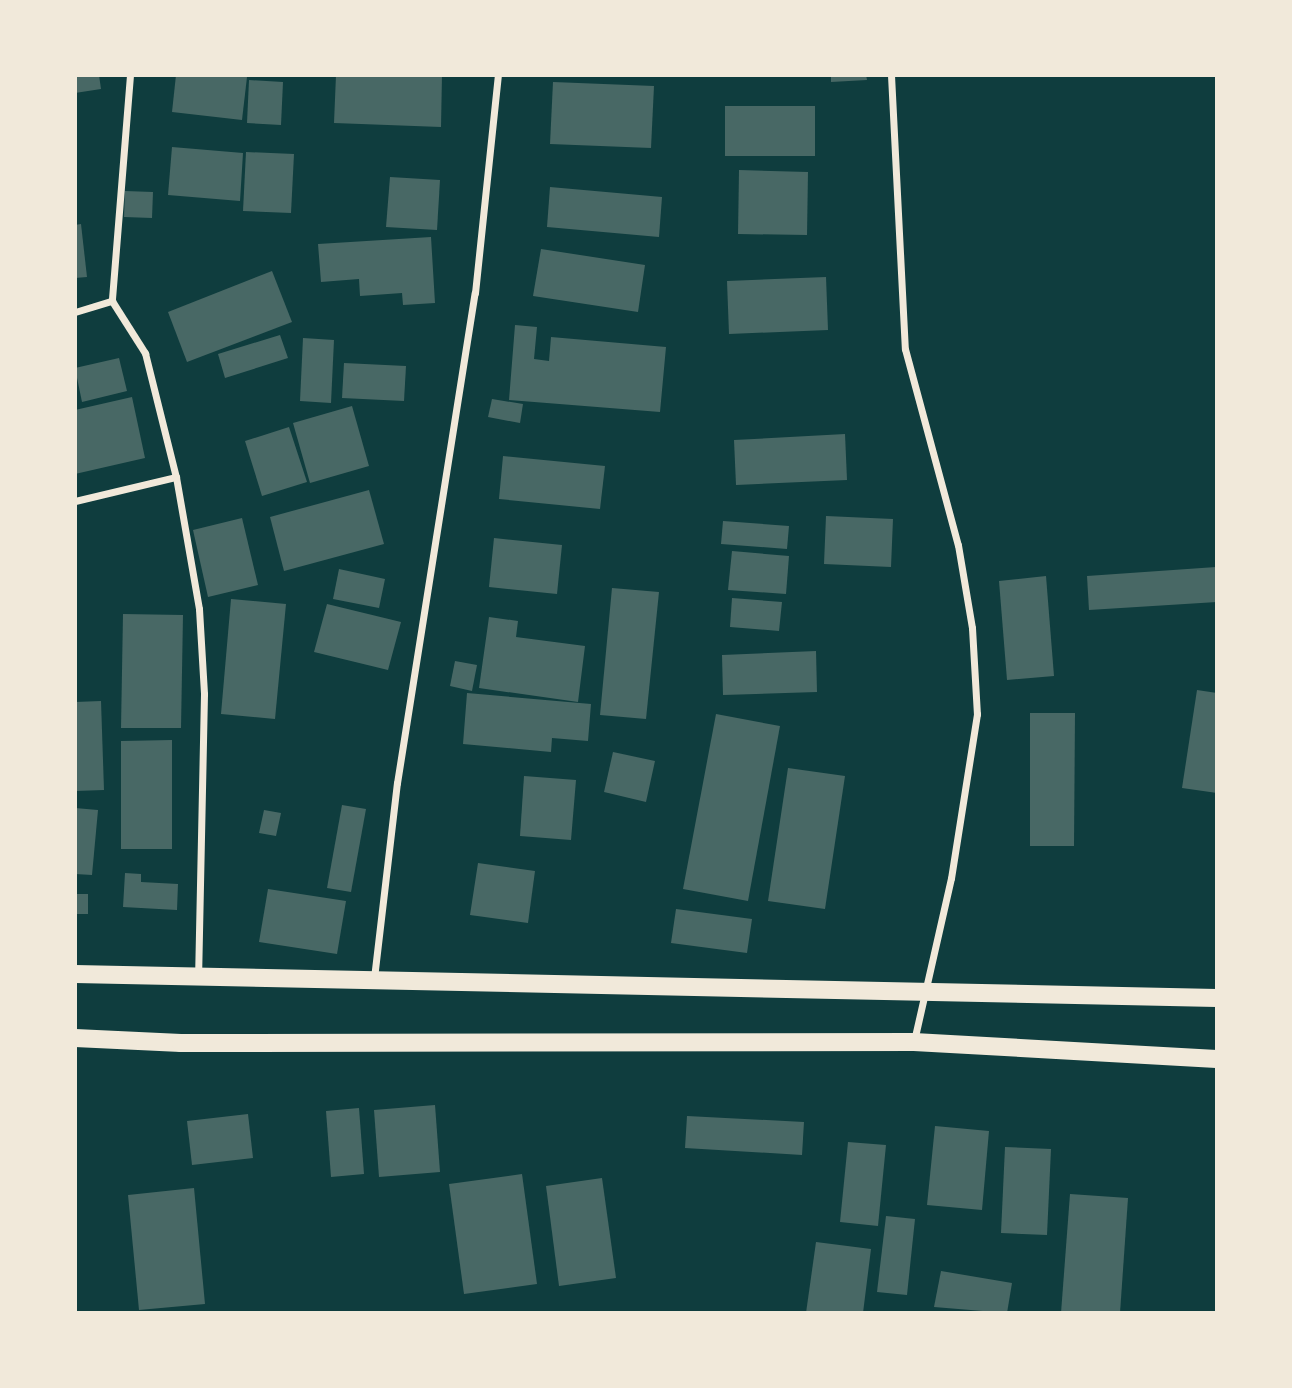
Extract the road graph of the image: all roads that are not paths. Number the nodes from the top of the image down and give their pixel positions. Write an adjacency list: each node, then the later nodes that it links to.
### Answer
1 (130, 75): 4 (street)
2 (498, 75): 10 (street)
3 (891, 75): 11 (street)
4 (112, 301): 5 (street); 6 (street)
5 (75, 312)
6 (176, 477): 7 (street); 9 (street)
7 (75, 501)
8 (75, 974): 9 (main road)
9 (198, 975): 10 (main road)
10 (374, 979): 11 (main road)
11 (928, 991): 12 (main road); 14 (street)
12 (1217, 998)
13 (75, 1038): 14 (main road)
14 (914, 1042): 15 (main road)
15 (1217, 1059)

